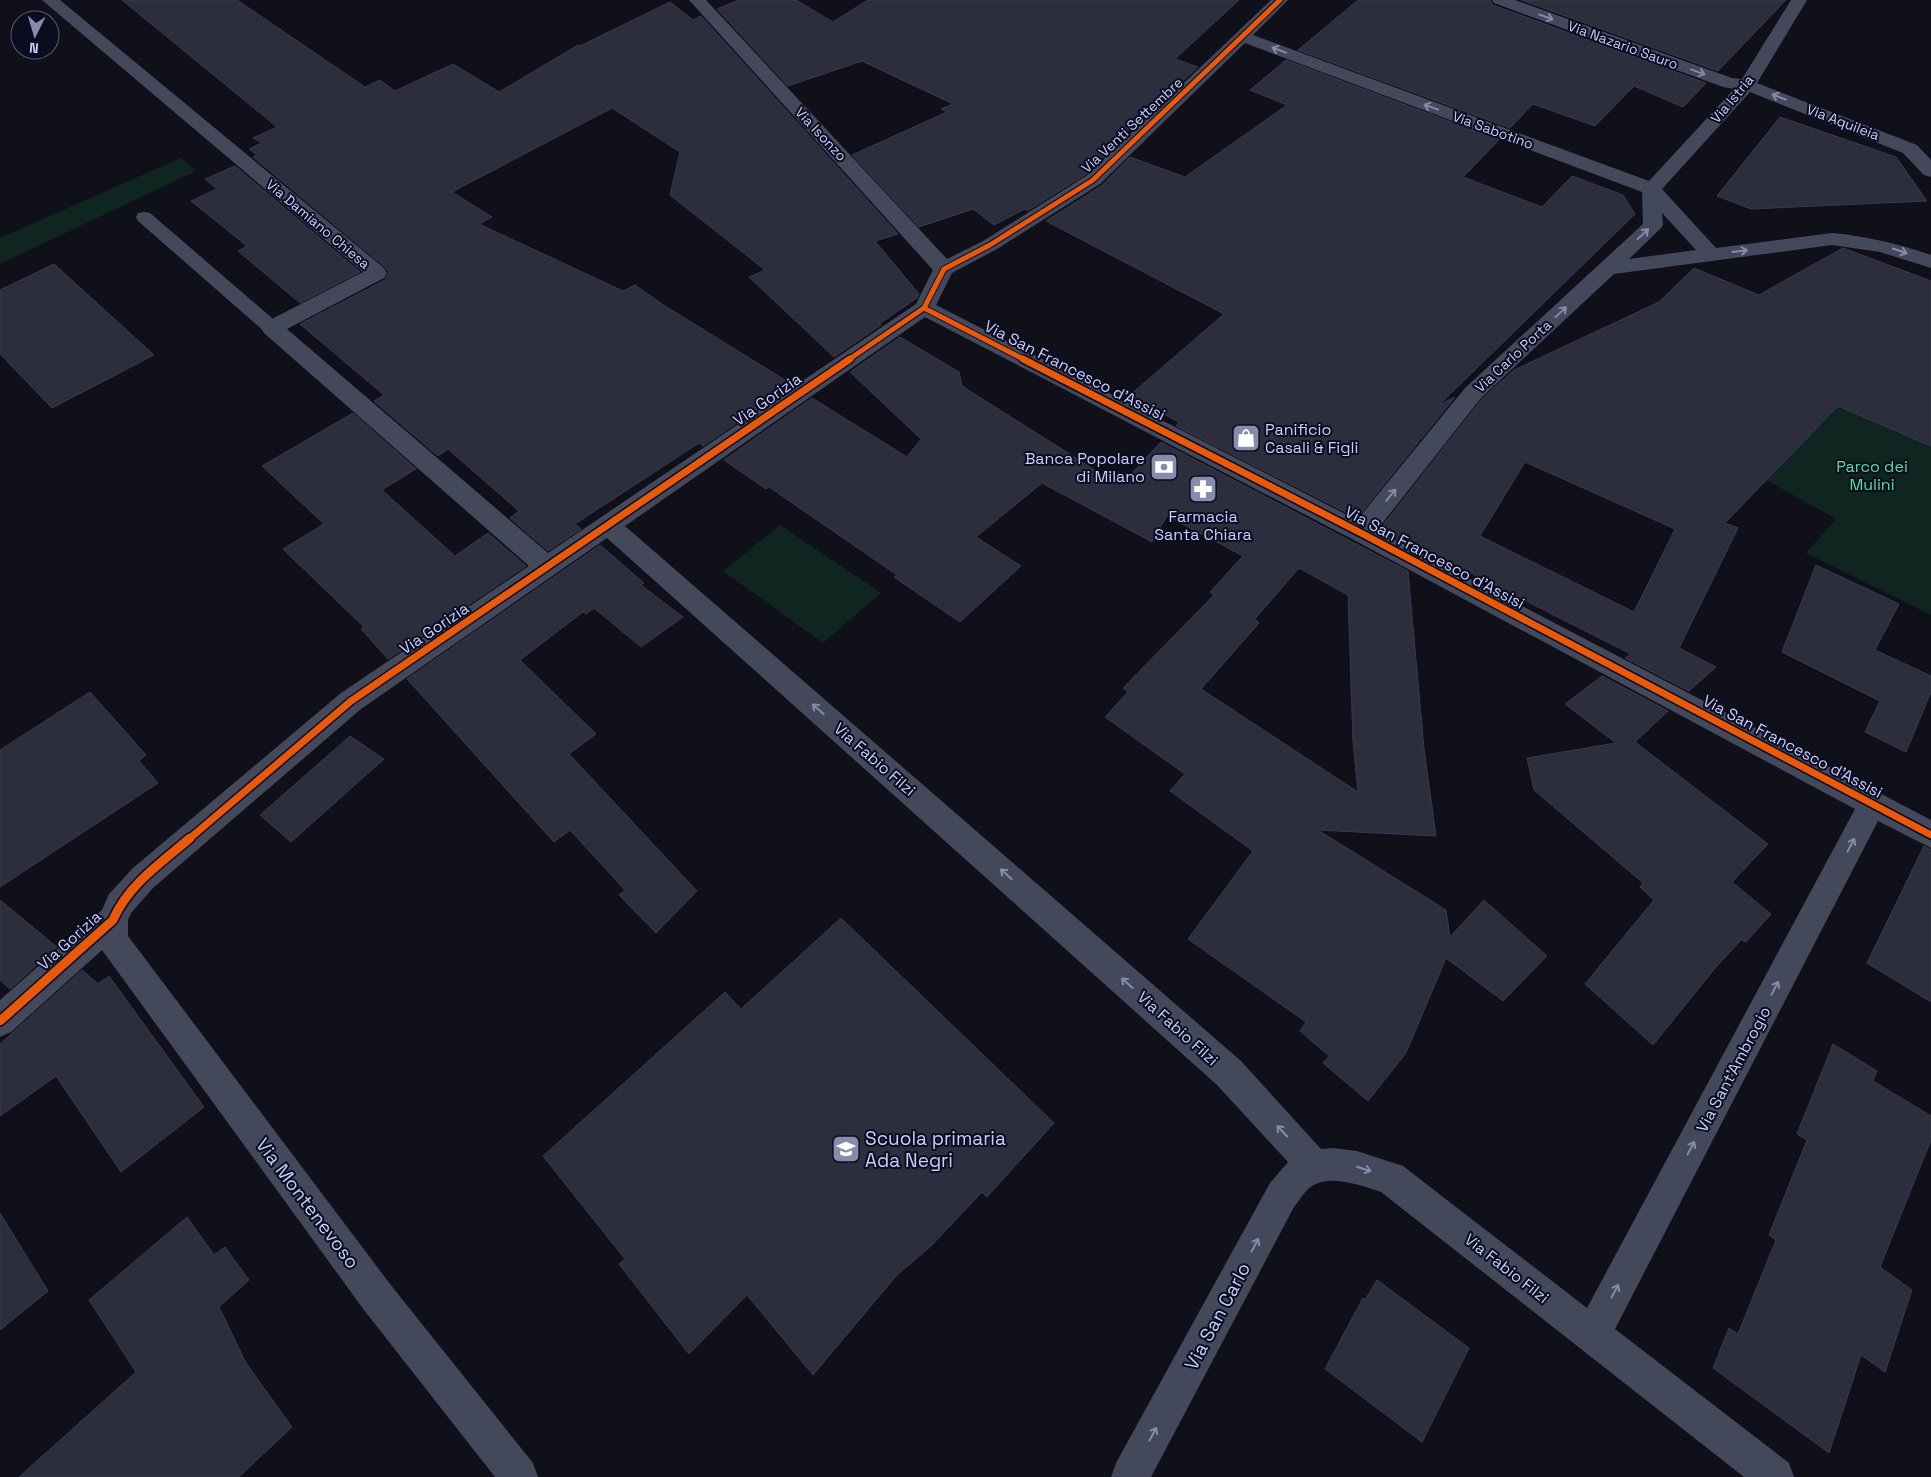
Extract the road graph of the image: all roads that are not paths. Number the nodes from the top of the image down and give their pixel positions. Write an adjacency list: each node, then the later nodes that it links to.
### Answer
1 (50, 0): 16 (street, Via Damiano Chiesa)
2 (697, 0): 14 (street, Via Isonzo)
3 (1280, 0): 6 (street, Via Venti Settembre)
4 (1500, 0): 7 (street, Via Nazario Sauro, one-way to 7)
5 (1799, 0): 7 (street, Via Istria)
6 (1243, 37): 9 (street, Via Sabotino, one-way to 6); 14 (street, Via Venti Settembre)
7 (1747, 85): 8 (street, Via Aquileia, one-way to 7); 9 (street, Via Istria)
8 (1931, 171)
9 (1652, 189): 11 (street); 13 (street, one-way to 9)
10 (144, 217): 16 (lane)
11 (1710, 254): 12 (street, one-way to 12); 13 (street)
12 (1931, 262)
13 (1608, 268): 18 (street, Via Carlo Porta, one-way to 13)
14 (944, 269): 15 (street)
15 (924, 308): 17 (street, Via Gorizia); 18 (street, Via San Francesco d'Assisi)
16 (272, 328): 19 (street)
17 (608, 525): 19 (street, Via Gorizia); 24 (street, Via Fabio Filzi, one-way to 17)
18 (1361, 533): 20 (street, Via San Francesco d'Assisi)
19 (547, 567): 22 (street, Via Gorizia)
20 (1873, 803): 21 (street, Via San Francesco d'Assisi); 25 (street, Via Sant'Ambrogio, one-way to 20)
21 (1931, 835)
22 (113, 920): 23 (street, Via Gorizia); 26 (street, Via Montenevoso)
23 (0, 1021)
24 (1315, 1167): 25 (street, Via Fabio Filzi, one-way to 25); 27 (street, Via San Carlo, one-way to 24)
25 (1593, 1334): 28 (street, Via Fabio Filzi)
26 (519, 1477)
27 (1130, 1477)
28 (1775, 1477)

